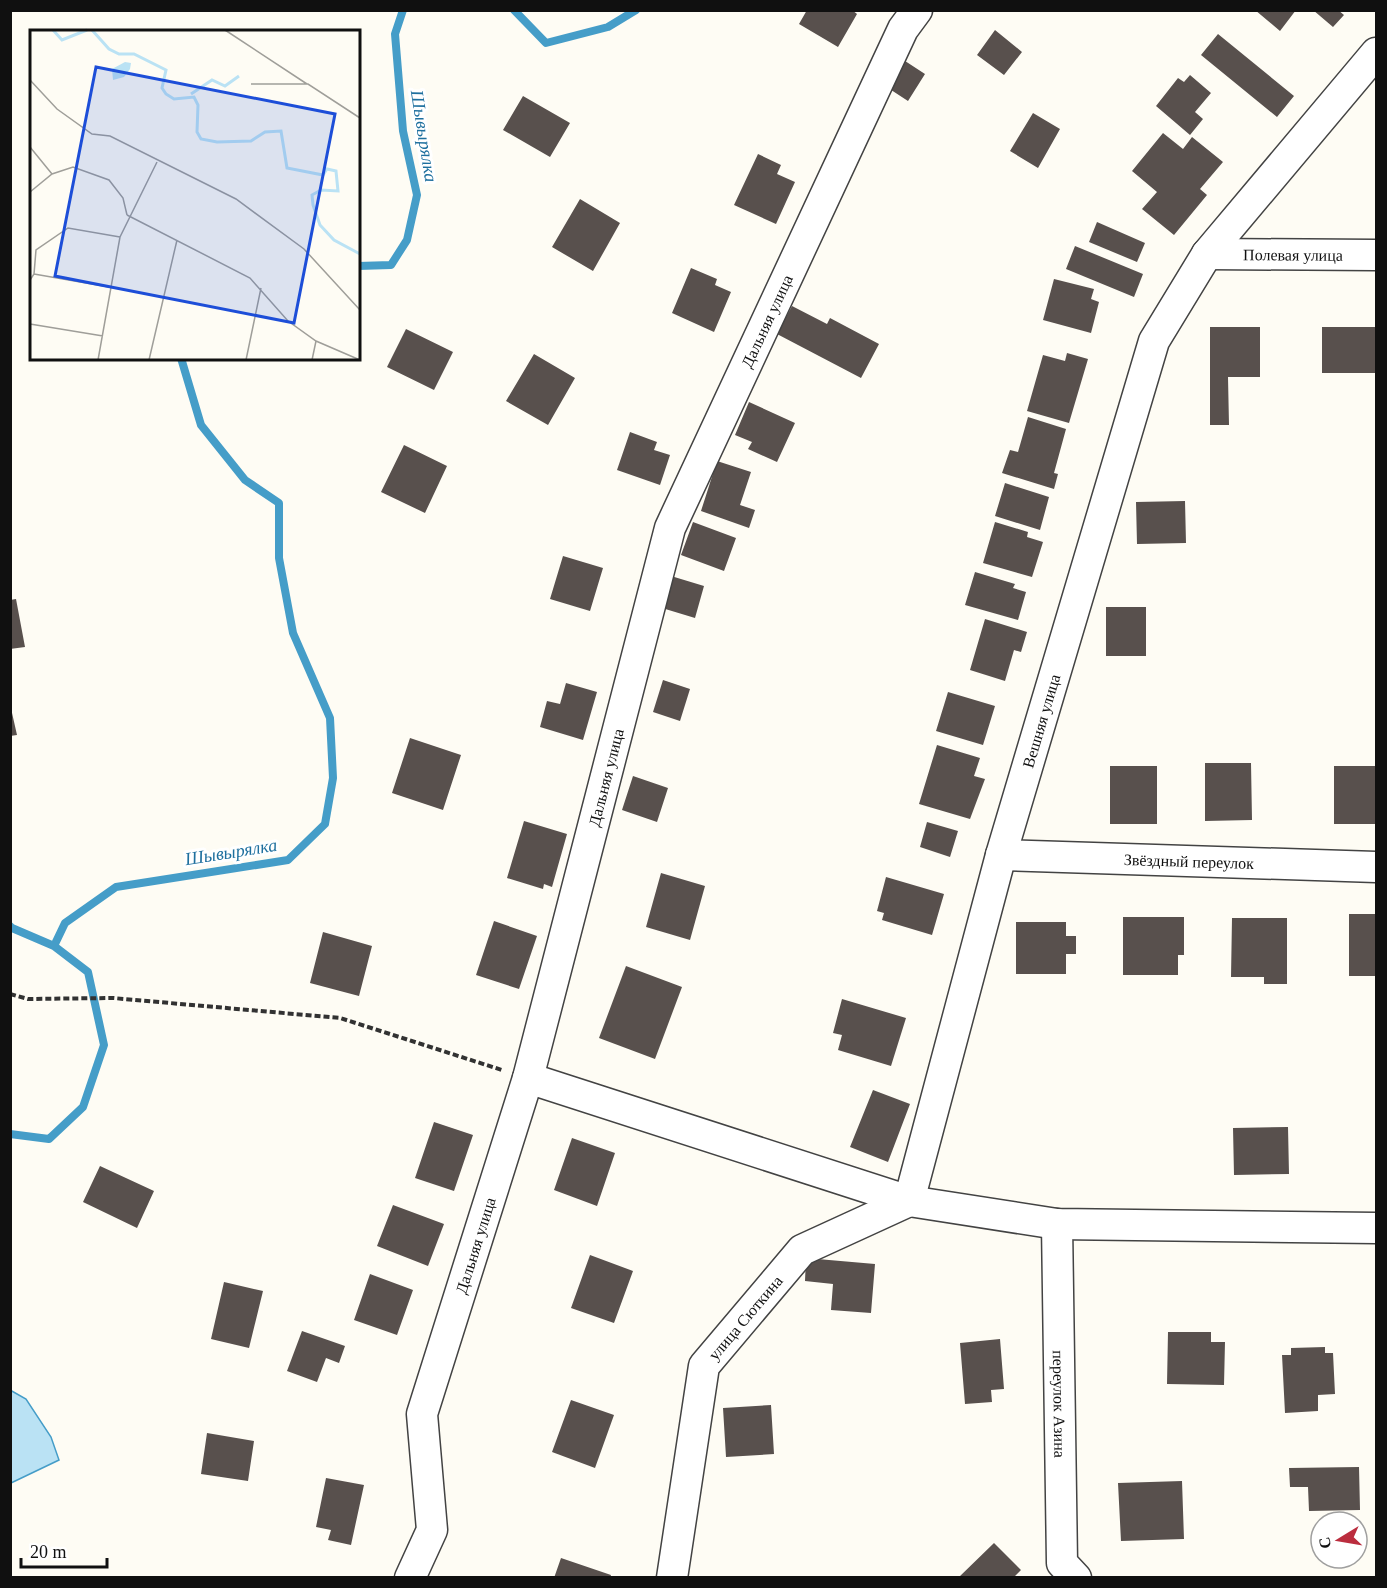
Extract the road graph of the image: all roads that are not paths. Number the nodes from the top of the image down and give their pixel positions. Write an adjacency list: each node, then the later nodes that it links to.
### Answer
1 (916, 10): 7 (street, Дальняя улица)
2 (1377, 53): 3 (street, Вешняя улица)
3 (1207, 254): 4 (street, Полевая улица); 5 (street, Вешняя улица)
4 (1377, 255)
5 (1001, 855): 6 (street, Звёздный переулок); 8 (street, Вешняя улица)
6 (1377, 867)
7 (528, 1078): 8 (street); 11 (street, Дальняя улица)
8 (909, 1201): 9 (street); 12 (street, улица Сюткина)
9 (1057, 1224): 10 (street); 13 (street, переулок Азина)
10 (1377, 1228)
11 (410, 1578)
12 (672, 1578)
13 (1076, 1578)

